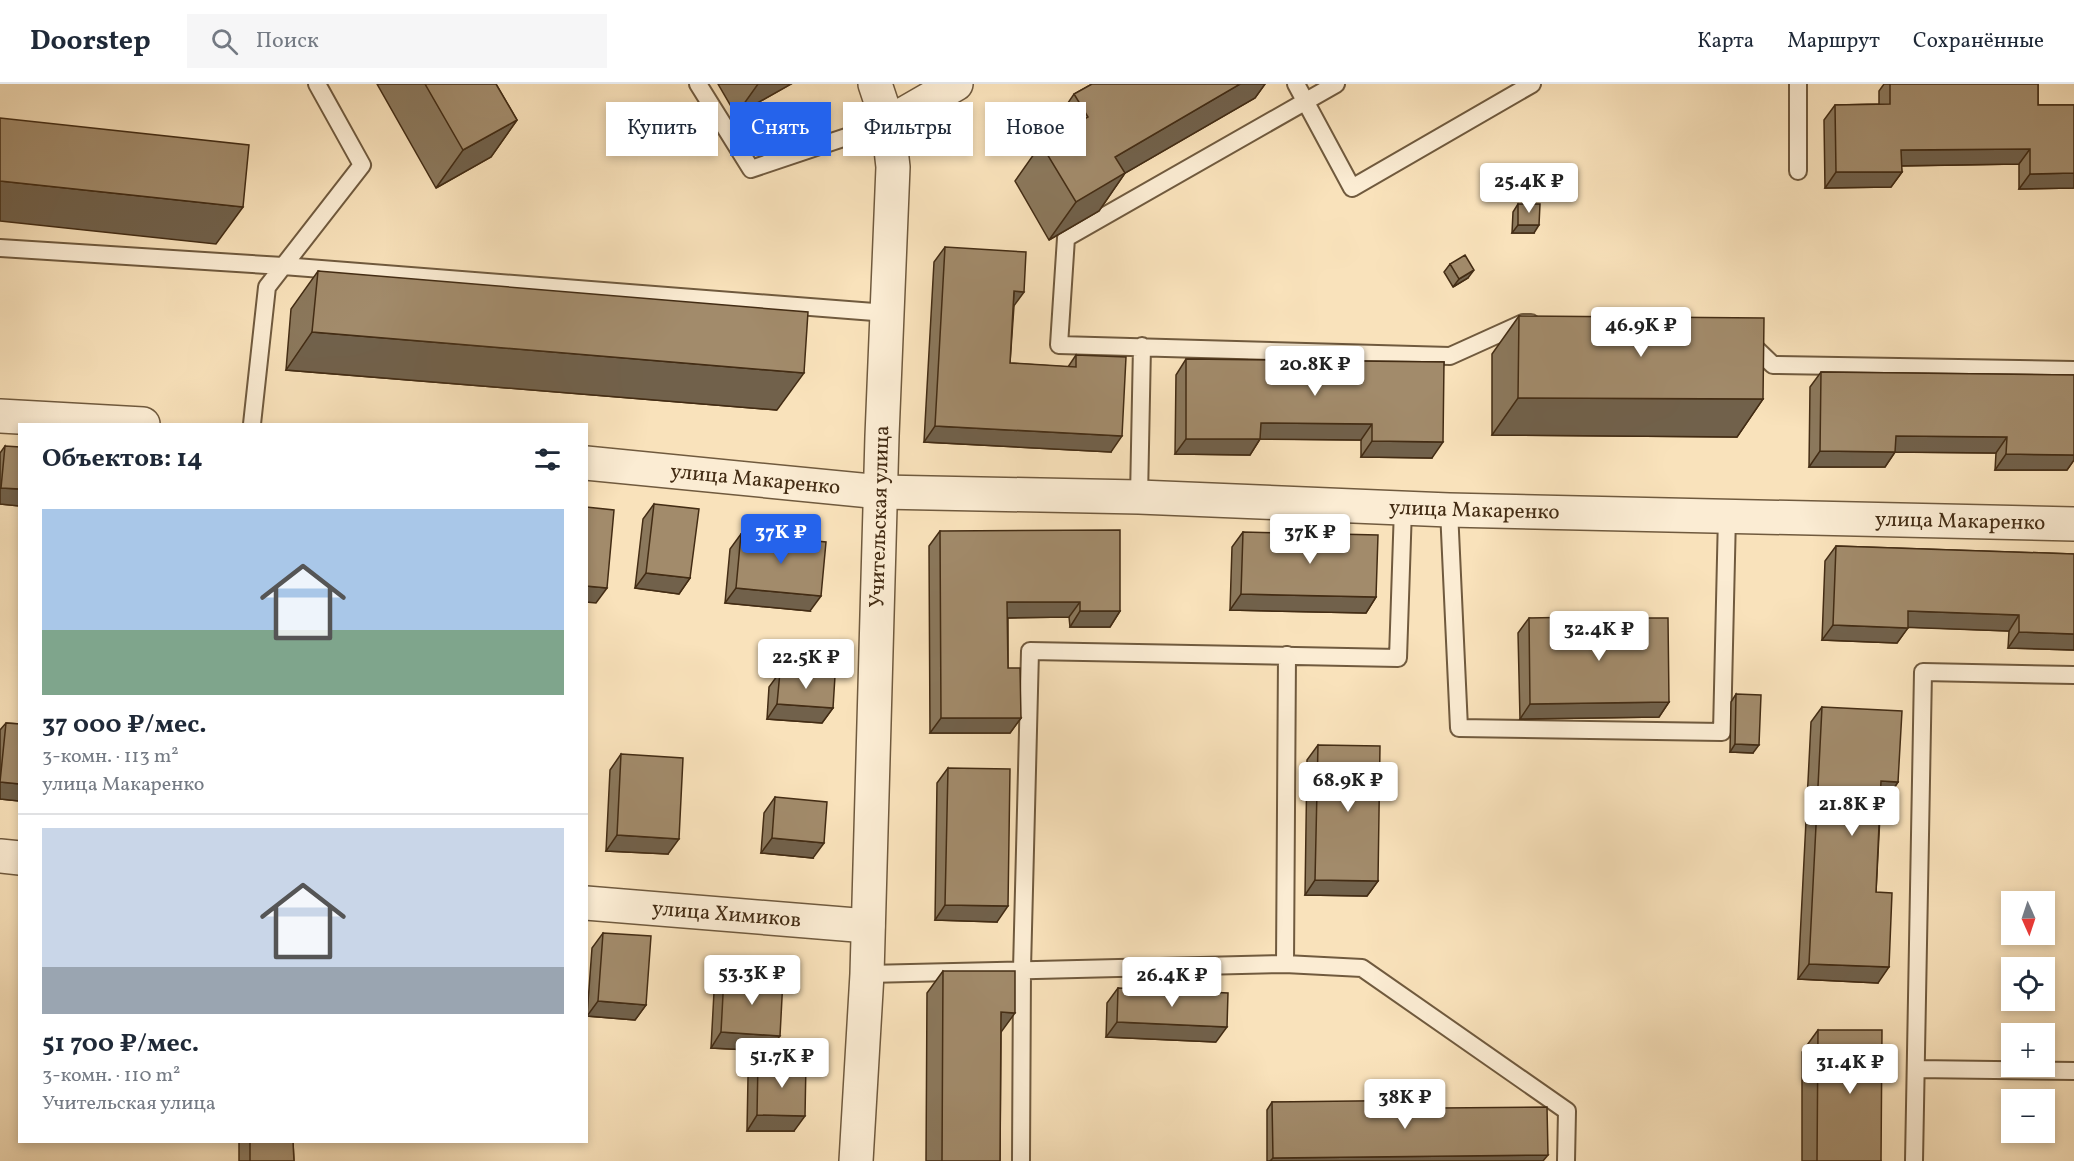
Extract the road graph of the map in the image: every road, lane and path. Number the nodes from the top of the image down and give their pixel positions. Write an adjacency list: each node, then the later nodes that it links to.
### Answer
1 (316, 84): 16 (lane)
2 (698, 84): 12 (lane)
3 (875, 84): 10 (street, Учительская улица)
4 (956, 84): 11 (street)
5 (1296, 84): 9 (lane)
6 (1336, 84): 9 (lane)
7 (1532, 84): 9 (lane)
8 (1798, 84): 14 (lane)
9 (1304, 101): 20 (lane)
10 (881, 102)
11 (925, 102)
12 (843, 138)
13 (892, 156): 17 (street, Учительская улица)
14 (1798, 171)
15 (0, 248): 16 (lane)
16 (283, 266): 17 (lane); 24 (lane)
17 (887, 313): 26 (street, Учительская улица)
18 (1546, 323): 20 (lane)
19 (1739, 333): 21 (lane)
20 (1143, 346): 27 (lane)
21 (2074, 370)
22 (0, 416): 23 (street)
23 (125, 423)
24 (252, 423)
25 (588, 463): 26 (street, улица Макаренко)
26 (881, 492): 27 (street, улица Макаренко); 37 (street, Учительская улица)
27 (1139, 497): 28 (street, улица Макаренко)
28 (1403, 508): 29 (street, улица Макаренко); 32 (lane)
29 (1449, 510): 30 (street, улица Макаренко); 30 (lane)
30 (1727, 515): 31 (street, улица Макаренко)
31 (2074, 524)
32 (1287, 656): 38 (lane); 39 (lane)
33 (2074, 675): 41 (lane)
34 (0, 856): 35 (street)
35 (18, 858)
36 (588, 903): 37 (street, улица Химиков)
37 (868, 926): 40 (street, Учительская улица)
38 (1284, 964): 39 (lane); 45 (lane)
39 (1022, 969): 40 (lane); 44 (lane)
40 (867, 974): 43 (street, Учительская улица)
41 (1916, 1069): 42 (lane); 46 (lane)
42 (2074, 1071)
43 (856, 1161)
44 (1021, 1161)
45 (1566, 1161)
46 (1914, 1161)

